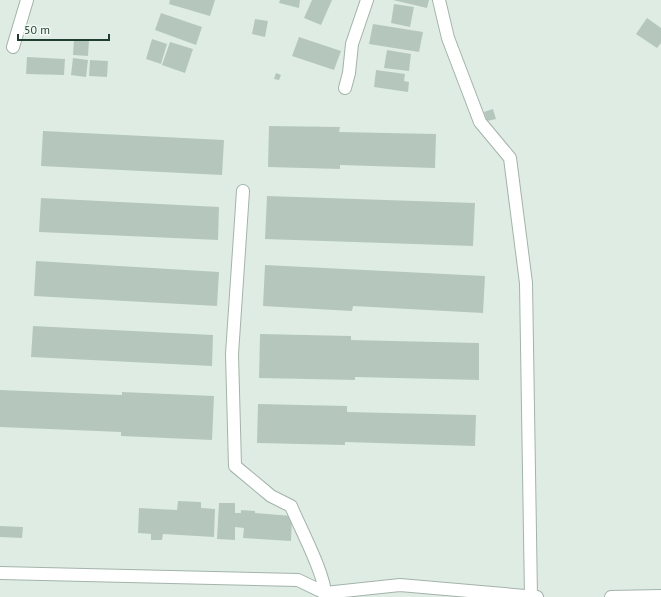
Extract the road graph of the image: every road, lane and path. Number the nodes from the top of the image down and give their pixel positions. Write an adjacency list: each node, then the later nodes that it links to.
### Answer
1 (27, 0): 4 (street)
2 (367, 0): 5 (street)
3 (439, 0): 11 (street)
4 (13, 47)
5 (345, 88)
6 (243, 191): 9 (street)
7 (0, 573): 9 (street)
8 (341, 594): 9 (street); 11 (street)
9 (325, 595)
10 (661, 596): 13 (street)
11 (531, 597): 12 (street)
12 (537, 597)
13 (612, 597)

